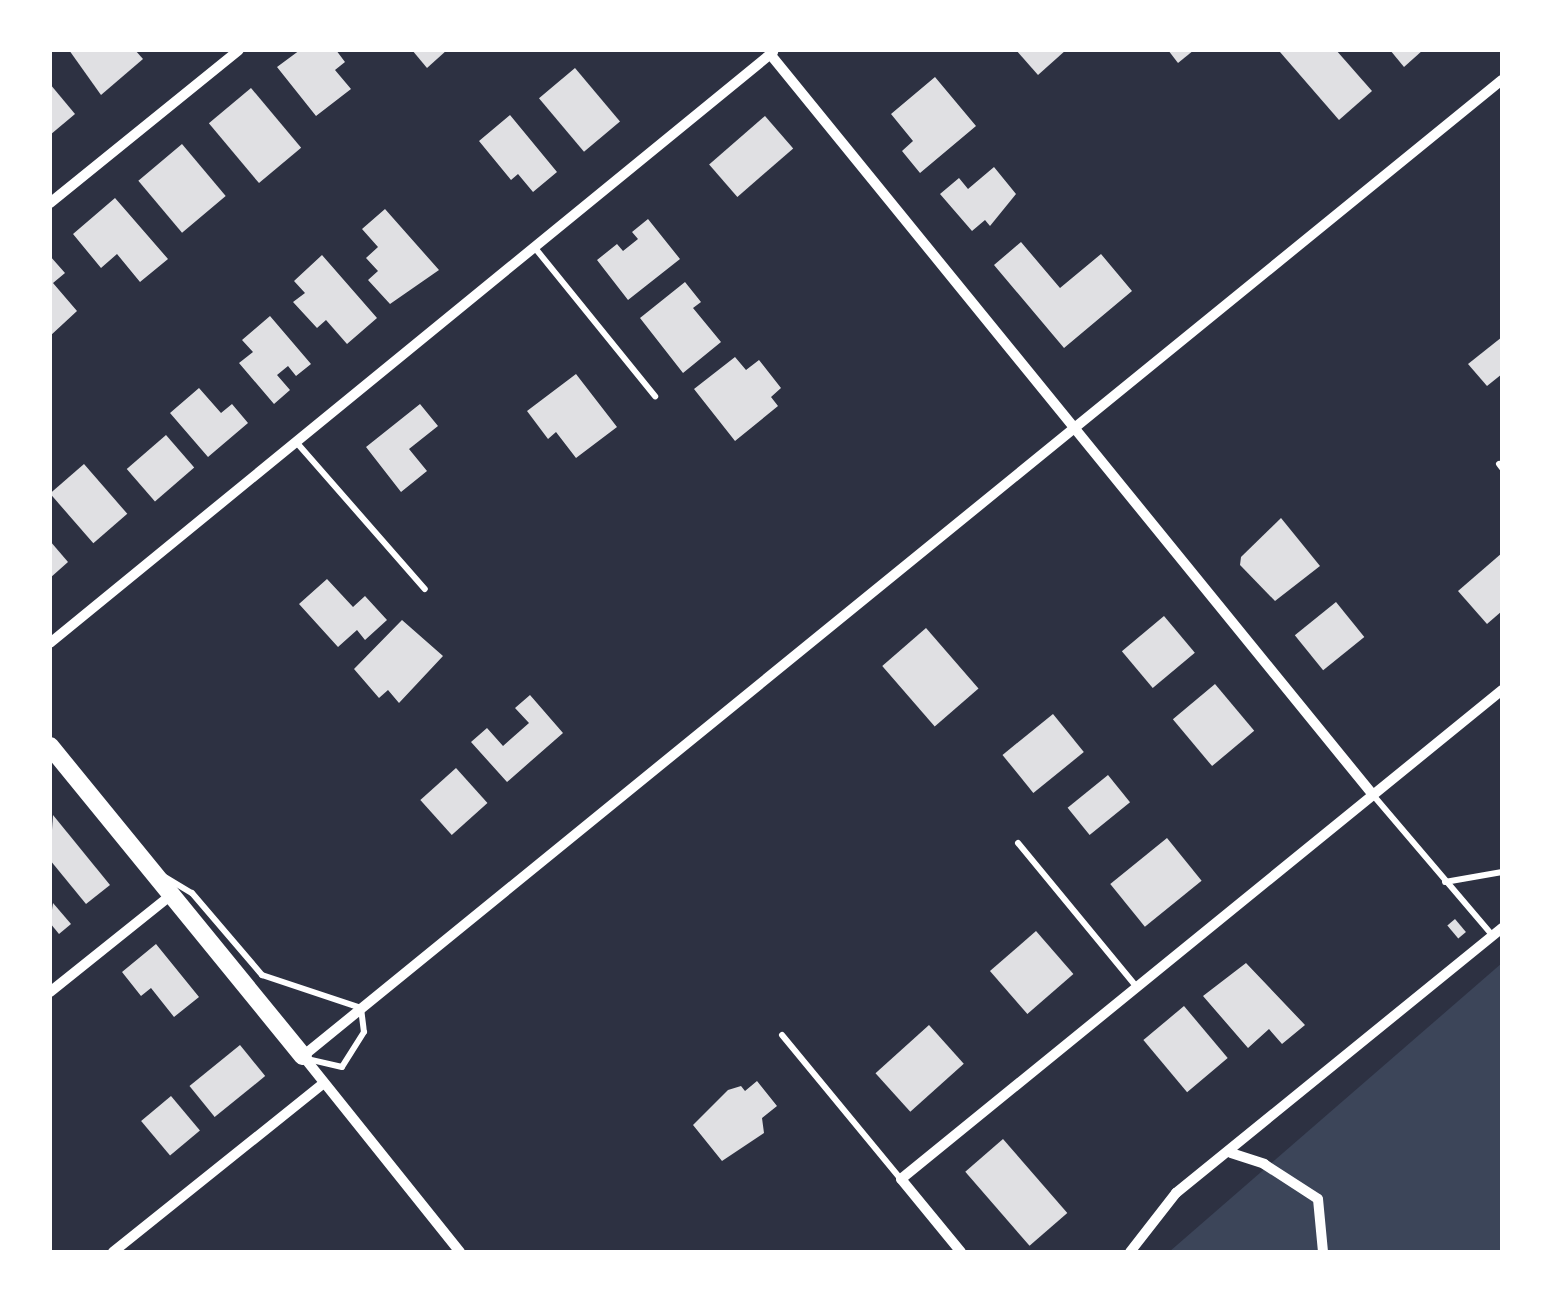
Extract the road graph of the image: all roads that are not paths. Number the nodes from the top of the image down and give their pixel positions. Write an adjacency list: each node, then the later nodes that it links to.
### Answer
1 (239, 50): 4 (street)
2 (772, 52): 5 (street); 7 (street)
3 (1502, 80): 7 (street)
4 (50, 203)
5 (534, 246): 6 (lane); 8 (street)
6 (655, 396)
7 (1073, 430): 13 (street); 22 (street)
8 (296, 442): 9 (lane); 10 (street)
9 (425, 589)
10 (50, 643)
11 (1502, 690): 13 (street)
12 (50, 746): 15 (street)
13 (1373, 795): 17 (lane); 20 (street)
14 (1018, 843): 20 (lane)
15 (147, 865): 18 (street); 22 (lane)
16 (1502, 872): 17 (lane)
17 (1446, 882): 19 (lane)
18 (172, 895): 21 (street); 24 (street)
19 (1497, 932): 26 (street)
20 (1137, 987): 27 (street)
21 (50, 992)
22 (361, 1008): 24 (street); 24 (lane)
23 (782, 1035): 27 (lane)
24 (302, 1056): 25 (street)
25 (324, 1083): 28 (street); 29 (street)
26 (1231, 1153): 31 (street); 32 (street)
27 (901, 1179): 30 (street)
28 (113, 1252)
29 (460, 1252)
30 (960, 1252)
31 (1130, 1252)
32 (1323, 1252)

